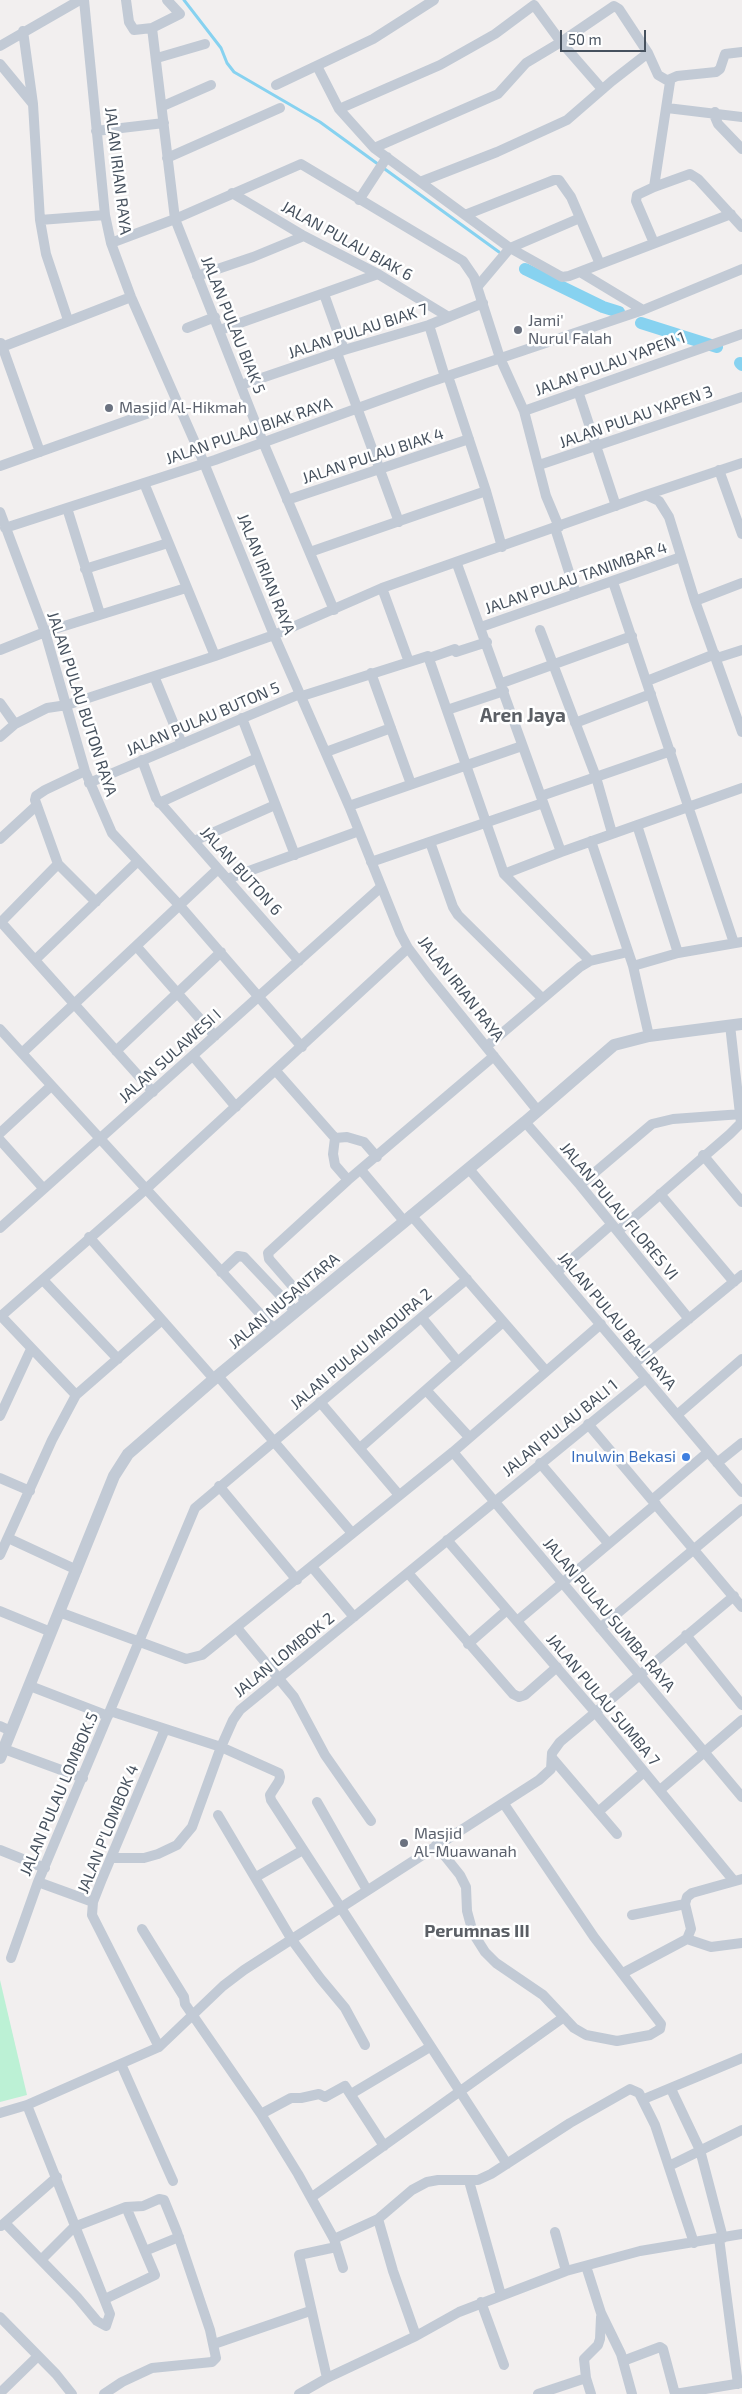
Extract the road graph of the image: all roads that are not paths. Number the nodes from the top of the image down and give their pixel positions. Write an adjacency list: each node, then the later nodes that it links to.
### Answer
1 (80, 0): 8 (street)
2 (84, 0): 29 (street, JALAN IRIAN RAYA)
3 (126, 0): 7 (street)
4 (167, 0): 7 (street)
5 (434, 0): 16 (street)
6 (532, 2): 9 (street); 25 (street)
7 (152, 28): 14 (street, JALAN PULAU BIAK 5)
8 (23, 31): 11 (street); 21 (street)
9 (562, 42): 13 (street); 20 (street); 30 (street)
10 (205, 44): 14 (street)
11 (0, 46)
12 (742, 52): 17 (street)
13 (648, 53): 17 (street); 20 (street)
14 (156, 58): 22 (street, JALAN PULAU BIAK 5)
15 (0, 64): 21 (street)
16 (318, 66): 19 (street); 25 (street)
17 (668, 80): 24 (street)
18 (211, 85): 22 (street)
19 (276, 85)
20 (602, 90): 34 (street)
21 (33, 104): 43 (street)
22 (162, 106): 28 (street, JALAN PULAU BIAK 5)
23 (280, 108): 32 (street)
24 (667, 108): 26 (street); 35 (street)
25 (339, 109): 30 (street)
26 (715, 112): 27 (street); 31 (street)
27 (742, 117)
28 (164, 123): 29 (street); 32 (street, JALAN PULAU BIAK 5)
29 (96, 131): 39 (street, JALAN IRIAN RAYA)
30 (374, 148): 33 (street)
31 (742, 148)
32 (167, 158): 42 (street, JALAN PULAU BIAK 5)
33 (382, 164): 34 (street); 37 (street)
34 (420, 182): 40 (street)
35 (654, 187): 38 (street); 47 (street)
36 (232, 193): 37 (street); 42 (street); 45 (street, JALAN PULAU BIAK 6)
37 (359, 200): 54 (street)
38 (731, 214): 44 (street); 47 (street)
39 (105, 215): 43 (street); 46 (street, JALAN IRIAN RAYA)
40 (465, 215): 41 (street); 48 (street)
41 (580, 218): 48 (street); 49 (street)
42 (174, 219): 46 (street); 53 (street, JALAN PULAU BIAK 5)
43 (40, 220): 61 (street)
44 (742, 227)
45 (304, 236): 52 (street, JALAN PULAU BIAK 6); 53 (street)
46 (111, 243): 56 (street, JALAN IRIAN RAYA)
47 (654, 243): 49 (street)
48 (509, 250): 51 (street); 54 (street)
49 (600, 264): 51 (street)
50 (742, 269): 58 (street, JALAN PULAU BIAK RAYA)
51 (580, 272): 58 (street)
52 (378, 274): 55 (street); 59 (street, JALAN PULAU BIAK 6)
53 (197, 276): 60 (street, JALAN PULAU BIAK 5)
54 (478, 286): 57 (street)
55 (324, 294): 64 (street); 67 (street)
56 (131, 297): 61 (street); 73 (street, JALAN IRIAN RAYA)
57 (483, 303): 59 (street, JALAN PULAU BIAK 7); 68 (street)
58 (638, 312): 68 (street, JALAN PULAU BIAK RAYA)
59 (447, 316): 62 (street, JALAN PULAU BIAK 7)
60 (215, 317): 63 (street); 64 (street, JALAN PULAU BIAK 5)
61 (68, 320): 66 (street)
62 (429, 325): 67 (street, JALAN PULAU BIAK 7); 69 (street)
63 (187, 328)
64 (220, 330): 70 (street, JALAN PULAU BIAK 5)
65 (742, 334): 71 (street, JALAN PULAU YAPEN 1)
66 (1, 344): 79 (street)
67 (340, 352): 70 (street, JALAN PULAU BIAK 7); 74 (street)
68 (500, 358): 69 (street, JALAN PULAU BIAK RAYA); 75 (street)
69 (446, 376): 74 (street, JALAN PULAU BIAK RAYA); 76 (street)
70 (241, 386): 77 (street, JALAN PULAU BIAK 5)
71 (578, 391): 75 (street, JALAN PULAU YAPEN 1); 78 (street)
72 (742, 397): 78 (street, JALAN PULAU YAPEN 3)
73 (177, 403): 79 (street); 80 (street, JALAN IRIAN RAYA)
74 (357, 409): 77 (street, JALAN PULAU BIAK RAYA); 84 (street)
75 (524, 411): 83 (street)
76 (469, 440): 84 (street, JALAN PULAU BIAK 4); 87 (street)
77 (263, 442): 80 (street, JALAN PULAU BIAK RAYA); 89 (street, JALAN PULAU BIAK 5)
78 (597, 446): 83 (street, JALAN PULAU YAPEN 3); 90 (street)
79 (40, 452): 82 (street)
80 (204, 463): 86 (street, JALAN PULAU BIAK RAYA); 114 (street, JALAN IRIAN RAYA)
81 (742, 463): 85 (street)
82 (0, 466)
83 (539, 466): 95 (street)
84 (380, 469): 89 (street, JALAN PULAU BIAK 4); 93 (street)
85 (719, 470): 88 (street); 96 (street)
86 (144, 483): 91 (street, JALAN PULAU BIAK RAYA); 97 (street)
87 (486, 491): 93 (street); 98 (street)
88 (646, 495): 90 (street); 100 (street)
89 (287, 500): 99 (street, JALAN PULAU BIAK 5)
90 (616, 506): 95 (street)
91 (66, 508): 94 (street, JALAN PULAU BIAK RAYA); 102 (street)
92 (0, 512): 94 (street, JALAN PULAU BUTON RAYA)
93 (399, 522): 99 (street)
94 (5, 528): 113 (street, JALAN PULAU BUTON RAYA)
95 (557, 528): 98 (street); 107 (street)
96 (742, 534)
97 (168, 543): 102 (street); 105 (street)
98 (502, 547): 101 (street)
99 (310, 552): 109 (street, JALAN PULAU BIAK 5)
100 (681, 557): 103 (street, JALAN PULAU TANIMBAR 4); 108 (street)
101 (457, 564): 106 (street); 111 (street)
102 (85, 569): 110 (street)
103 (613, 582): 107 (street, JALAN PULAU TANIMBAR 4); 115 (street)
104 (742, 583): 108 (street)
105 (186, 588): 110 (street); 119 (street)
106 (382, 588): 109 (street); 122 (street)
107 (576, 594): 111 (street, JALAN PULAU TANIMBAR 4)
108 (695, 601): 120 (street)
109 (334, 610): 114 (street)
110 (100, 614): 113 (street)
111 (481, 627): 116 (street)
112 (540, 630): 123 (street)
113 (45, 632): 117 (street); 131 (street, JALAN PULAU BUTON RAYA)
114 (274, 635): 119 (street); 129 (street, JALAN IRIAN RAYA)
115 (632, 636): 123 (street); 126 (street)
116 (487, 642): 121 (street, JALAN PULAU BUTON 5); 127 (street)
117 (0, 650)
118 (742, 650): 120 (street)
119 (215, 656): 125 (street)
120 (716, 656): 126 (street); 134 (street)
121 (428, 657): 122 (street, JALAN PULAU BUTON 5); 132 (street)
122 (409, 662): 124 (street, JALAN PULAU BUTON 5)
123 (553, 666): 127 (street); 135 (street)
124 (371, 673): 129 (street, JALAN PULAU BUTON 5); 137 (street)
125 (154, 676): 131 (street); 140 (street)
126 (647, 680): 128 (street)
127 (503, 687): 132 (street); 141 (street)
128 (652, 694): 135 (street); 142 (street)
129 (301, 695): 133 (street, JALAN PULAU BUTON 5); 143 (street, JALAN IRIAN RAYA)
130 (0, 702): 136 (street)
131 (67, 704): 136 (street); 147 (street, JALAN PULAU BUTON RAYA)
132 (447, 710): 146 (street)
133 (242, 718): 140 (street, JALAN PULAU BUTON 5); 144 (street)
134 (740, 720): 138 (street)
135 (575, 723): 148 (street)
136 (15, 724): 139 (street)
137 (391, 728): 143 (street); 150 (street)
138 (742, 732)
139 (0, 737)
140 (182, 744): 145 (street, JALAN PULAU BUTON 5)
141 (522, 746): 146 (street); 152 (street)
142 (671, 751): 148 (street); 157 (street)
143 (326, 752): 156 (street, JALAN IRIAN RAYA)
144 (257, 758): 153 (street); 155 (street)
145 (142, 760): 149 (street, JALAN PULAU BUTON 5); 153 (street, JALAN BUTON 6)
146 (466, 765): 150 (street); 158 (street)
147 (85, 771): 149 (street, JALAN PULAU BUTON RAYA); 154 (street)
148 (596, 777): 152 (street); 161 (street)
149 (89, 783): 168 (street, JALAN PULAU BUTON RAYA)
150 (411, 784): 156 (street)
151 (742, 788): 157 (street)
152 (542, 800): 158 (street); 166 (street)
153 (159, 803): 164 (street, JALAN BUTON 6)
154 (36, 806): 162 (street); 170 (street)
155 (276, 806): 164 (street); 167 (street)
156 (349, 806): 160 (street, JALAN IRIAN RAYA)
157 (690, 806): 159 (street); 178 (street)
158 (486, 822): 165 (street); 172 (street)
159 (636, 825): 161 (street); 183 (street)
160 (359, 831): 167 (street); 169 (street, JALAN IRIAN RAYA)
161 (612, 833): 163 (street)
162 (0, 839)
163 (591, 841): 166 (street); 182 (street)
164 (194, 842): 171 (street, JALAN BUTON 6)
165 (430, 842): 169 (street); 190 (street)
166 (561, 852): 172 (street)
167 (295, 855): 173 (street)
168 (138, 861): 175 (street); 176 (street, JALAN PULAU BUTON RAYA)
169 (371, 862): 174 (street, JALAN IRIAN RAYA)
170 (58, 864): 175 (street); 177 (street)
171 (218, 870): 173 (street, JALAN BUTON 6); 176 (street)
172 (504, 874): 186 (street)
173 (227, 879): 185 (street, JALAN BUTON 6)
174 (382, 887): 180 (street, JALAN IRIAN RAYA); 185 (street, JALAN SULAWESI I)
175 (96, 902): 184 (street)
176 (181, 906): 179 (street); 181 (street, JALAN PULAU BUTON RAYA)
177 (0, 921): 184 (street)
178 (738, 942): 183 (street)
179 (137, 947): 188 (street); 191 (street)
180 (408, 948): 196 (street, JALAN IRIAN RAYA); 197 (street)
181 (221, 952): 188 (street); 189 (street, JALAN PULAU BUTON RAYA)
182 (628, 952): 186 (street); 187 (street)
183 (678, 954): 187 (street)
184 (35, 960): 191 (street)
185 (299, 961): 189 (street, JALAN SULAWESI I)
186 (590, 961): 190 (street)
187 (633, 966): 195 (street)
188 (177, 993): 194 (street); 198 (street)
189 (260, 996): 194 (street, JALAN SULAWESI I); 197 (street, JALAN PULAU BUTON RAYA)
190 (542, 998): 196 (street)
191 (75, 1005): 198 (street); 199 (street)
192 (736, 1024): 195 (street, JALAN NUSANTARA); 207 (street)
193 (0, 1029): 199 (street)
194 (215, 1036): 200 (street, JALAN SULAWESI I)
195 (649, 1036): 206 (street, JALAN NUSANTARA)
196 (487, 1046): 201 (street, JALAN IRIAN RAYA)
197 (302, 1047): 202 (street)
198 (116, 1050): 204 (street)
199 (22, 1053): 203 (street)
200 (193, 1056): 204 (street, JALAN SULAWESI I); 205 (street)
201 (494, 1056): 206 (street, JALAN IRIAN RAYA); 214 (street)
202 (276, 1071): 205 (street); 211 (street)
203 (51, 1086): 209 (street); 210 (street)
204 (153, 1092): 210 (street, JALAN SULAWESI I)
205 (236, 1107): 220 (street)
206 (538, 1111): 208 (street, JALAN NUSANTARA)
207 (742, 1114): 213 (street); 218 (street)
208 (525, 1122): 215 (street, JALAN NUSANTARA); 218 (street, JALAN PULAU FLORES VI)
209 (0, 1133)
210 (101, 1138): 219 (street, JALAN SULAWESI I); 220 (street)
211 (334, 1138): 214 (street); 217 (street)
212 (0, 1140): 219 (street)
213 (703, 1155): 221 (street); 222 (street)
214 (376, 1157): 216 (street)
215 (469, 1169): 223 (street, JALAN NUSANTARA); 228 (street, JALAN PULAU BALI RAYA)
216 (360, 1170): 217 (street); 223 (street)
217 (348, 1180): 232 (street)
218 (580, 1186): 225 (street, JALAN PULAU FLORES VI)
219 (43, 1188): 224 (street, JALAN SULAWESI I)
220 (146, 1189): 226 (street); 227 (street)
221 (660, 1194): 225 (street); 229 (street)
222 (741, 1200)
223 (408, 1218): 231 (street); 232 (street, JALAN NUSANTARA)
224 (0, 1227)
225 (615, 1228): 228 (street); 236 (street, JALAN PULAU FLORES VI)
226 (89, 1237): 230 (street); 237 (street)
227 (221, 1272): 233 (street); 240 (street)
228 (557, 1272): 239 (street, JALAN PULAU BALI RAYA)
229 (738, 1278): 236 (street)
230 (43, 1280): 234 (street); 242 (street)
231 (467, 1280): 235 (street, JALAN PULAU MADURA 2); 238 (street)
232 (308, 1303): 233 (street, JALAN NUSANTARA)
233 (296, 1312): 240 (street, JALAN NUSANTARA)
234 (0, 1316): 241 (street)
235 (422, 1318): 244 (street); 251 (street, JALAN PULAU MADURA 2)
236 (689, 1319): 245 (street)
237 (162, 1320): 242 (street); 247 (street)
238 (503, 1322): 244 (street); 246 (street)
239 (601, 1324): 245 (street, JALAN PULAU BALI RAYA); 246 (street)
240 (274, 1329): 247 (street, JALAN NUSANTARA)
241 (31, 1349): 250 (street); 253 (street)
242 (118, 1359): 250 (street)
243 (742, 1359): 252 (street)
244 (458, 1362): 249 (street)
245 (634, 1364): 248 (street, JALAN PULAU BALI RAYA)
246 (546, 1371): 255 (street)
247 (216, 1378): 256 (street); 278 (street, JALAN NUSANTARA)
248 (646, 1378): 252 (street, JALAN PULAU BALI RAYA); 254 (street, JALAN PULAU BALI 1)
249 (426, 1390): 255 (street); 258 (street)
250 (76, 1395): 265 (street)
251 (320, 1402): 256 (street, JALAN PULAU MADURA 2); 258 (street)
252 (677, 1415): 260 (street, JALAN PULAU BALI RAYA)
253 (0, 1416)
254 (588, 1424): 262 (street, JALAN PULAU BALI 1); 269 (street)
255 (469, 1437): 259 (street)
256 (274, 1441): 264 (street, JALAN PULAU MADURA 2); 271 (street)
257 (742, 1443): 261 (street)
258 (360, 1448): 267 (street)
259 (453, 1452): 267 (street); 268 (street, JALAN PULAU SUMBA RAYA)
260 (708, 1452): 261 (street, JALAN PULAU BALI RAYA); 269 (street)
261 (717, 1462): 266 (street, JALAN PULAU BALI RAYA)
262 (540, 1463): 268 (street, JALAN PULAU BALI 1); 274 (street)
263 (0, 1478): 265 (street)
264 (219, 1486): 280 (street); 292 (street, JALAN PULAU LOMBOK.5)
265 (30, 1491): 273 (street)
266 (742, 1492)
267 (399, 1495): 271 (street)
268 (494, 1501): 272 (street, JALAN PULAU BALI 1); 281 (street, JALAN PULAU SUMBA RAYA)
269 (654, 1502): 274 (street); 275 (street)
270 (742, 1509): 275 (street)
271 (352, 1533): 277 (street)
272 (447, 1540): 279 (street, JALAN PULAU BALI 1); 283 (street, JALAN PULAU SUMBA 7)
273 (4, 1541): 276 (street); 278 (street)
274 (608, 1543): 281 (street)
275 (694, 1549): 282 (street); 289 (street)
276 (0, 1555)
277 (312, 1568): 280 (street); 286 (street)
278 (77, 1570): 285 (street, JALAN NUSANTARA)
279 (408, 1573): 286 (street, JALAN LOMBOK 2); 293 (street)
280 (297, 1580): 288 (street)
281 (562, 1581): 287 (street); 289 (street, JALAN PULAU SUMBA RAYA)
282 (739, 1602): 291 (street)
283 (507, 1610): 287 (street, JALAN PULAU SUMBA 7); 293 (street)
284 (0, 1611): 290 (street)
285 (60, 1612): 290 (street, JALAN NUSANTARA); 292 (street)
286 (354, 1617): 296 (street, JALAN LOMBOK 2)
287 (517, 1621): 294 (street, JALAN PULAU SUMBA 7)
288 (237, 1628): 292 (street); 296 (street)
289 (600, 1628): 295 (street, JALAN PULAU SUMBA RAYA)
290 (51, 1632): 297 (street, JALAN NUSANTARA)
291 (686, 1635): 295 (street); 298 (street)
292 (139, 1642): 300 (street, JALAN PULAU LOMBOK.5)
293 (468, 1644): 294 (street)
294 (557, 1667): 299 (street, JALAN PULAU SUMBA 7)
295 (640, 1675): 299 (street); 305 (street, JALAN PULAU SUMBA RAYA)
296 (280, 1678): 304 (street, JALAN LOMBOK 2); 316 (street)
297 (30, 1686): 300 (street); 302 (street, JALAN NUSANTARA)
298 (742, 1705)
299 (595, 1712): 307 (street); 308 (street, JALAN PULAU SUMBA 7)
300 (109, 1714): 303 (street); 309 (street, JALAN PULAU LOMBOK.5)
301 (742, 1720): 305 (street)
302 (6, 1728): 306 (street, JALAN NUSANTARA)
303 (165, 1729): 304 (street); 321 (street, JALAN P'LOMBOK 4)
304 (220, 1748): 320 (street); 321 (street, JALAN LOMBOK 2)
305 (704, 1751): 310 (street); 311 (street, JALAN PULAU SUMBA RAYA)
306 (2, 1753): 309 (street)
307 (553, 1759): 313 (street); 314 (street)
308 (644, 1772): 310 (street, JALAN PULAU SUMBA 7); 314 (street)
309 (83, 1778): 322 (street, JALAN PULAU LOMBOK.5)
310 (660, 1790): 324 (street, JALAN PULAU SUMBA 7)
311 (742, 1797)
312 (317, 1802): 326 (street)
313 (504, 1804): 318 (street); 336 (street)
314 (598, 1812): 317 (street)
315 (218, 1815): 323 (street)
316 (371, 1821)
317 (617, 1834)
318 (436, 1845): 326 (street); 338 (street)
319 (0, 1850): 322 (street)
320 (303, 1850): 323 (street); 329 (street)
321 (111, 1858): 327 (street, JALAN P'LOMBOK 4)
322 (45, 1868): 325 (street, JALAN PULAU LOMBOK.5)
323 (256, 1877): 333 (street)
324 (738, 1880): 328 (street)
325 (38, 1882): 327 (street); 335 (street, JALAN PULAU LOMBOK.5)
326 (367, 1890): 329 (street)
327 (93, 1902): 340 (street, JALAN P'LOMBOK 4)
328 (685, 1904): 330 (street); 332 (street)
329 (340, 1908): 333 (street); 341 (street)
330 (632, 1915)
331 (142, 1929): 337 (street)
332 (687, 1939): 334 (street); 336 (street)
333 (292, 1940): 337 (street); 339 (street)
334 (742, 1943)
335 (10, 1958)
336 (623, 1974): 338 (street)
337 (193, 2015): 340 (street); 350 (street)
338 (564, 2018): 345 (street)
339 (365, 2045)
340 (159, 2047): 343 (street)
341 (430, 2047): 345 (street); 346 (street)
342 (742, 2058): 344 (street)
343 (121, 2064): 348 (street); 357 (street)
344 (671, 2089): 347 (street); 353 (street)
345 (458, 2092): 352 (street); 354 (street)
346 (351, 2094): 350 (street); 352 (street)
347 (644, 2099): 354 (street); 355 (street)
348 (27, 2106): 349 (street); 356 (street)
349 (0, 2113)
350 (261, 2114): 359 (street)
351 (742, 2130): 353 (street)
352 (384, 2146): 359 (street)
353 (700, 2150): 355 (street); 367 (street)
354 (507, 2164): 358 (street)
355 (669, 2166): 369 (street)
356 (57, 2177): 362 (street); 363 (street)
357 (173, 2181)
358 (469, 2181): 361 (street); 375 (street)
359 (312, 2197): 368 (street)
360 (126, 2207): 363 (street); 366 (street); 370 (street)
361 (378, 2219): 368 (street); 381 (street)
362 (2, 2225): 371 (street)
363 (74, 2227): 371 (street); 376 (street)
364 (556, 2232): 374 (street)
365 (742, 2234): 367 (street)
366 (179, 2237): 370 (street); 382 (street)
367 (721, 2238): 369 (street); 388 (street)
368 (335, 2243): 373 (street); 378 (street)
369 (694, 2243): 372 (street)
370 (145, 2251): 376 (street)
371 (42, 2260): 376 (street)
372 (586, 2266): 374 (street); 379 (street)
373 (343, 2268)
374 (566, 2271): 375 (street)
375 (501, 2295): 377 (street)
376 (105, 2299)
377 (481, 2302): 381 (street); 385 (street)
378 (310, 2311): 382 (street); 386 (street)
379 (601, 2313): 384 (street); 387 (street)
380 (0, 2317): 383 (street)
381 (416, 2336): 386 (street)
382 (214, 2344): 392 (street)
383 (38, 2356): 389 (street); 391 (street)
384 (623, 2361): 388 (street); 395 (street)
385 (504, 2365)
386 (327, 2378): 390 (street)
387 (586, 2378): 393 (street); 394 (street)
388 (740, 2384)
389 (0, 2393)
390 (302, 2393)
391 (72, 2394)
392 (104, 2394)
393 (538, 2394)
394 (592, 2394)
395 (632, 2394)

